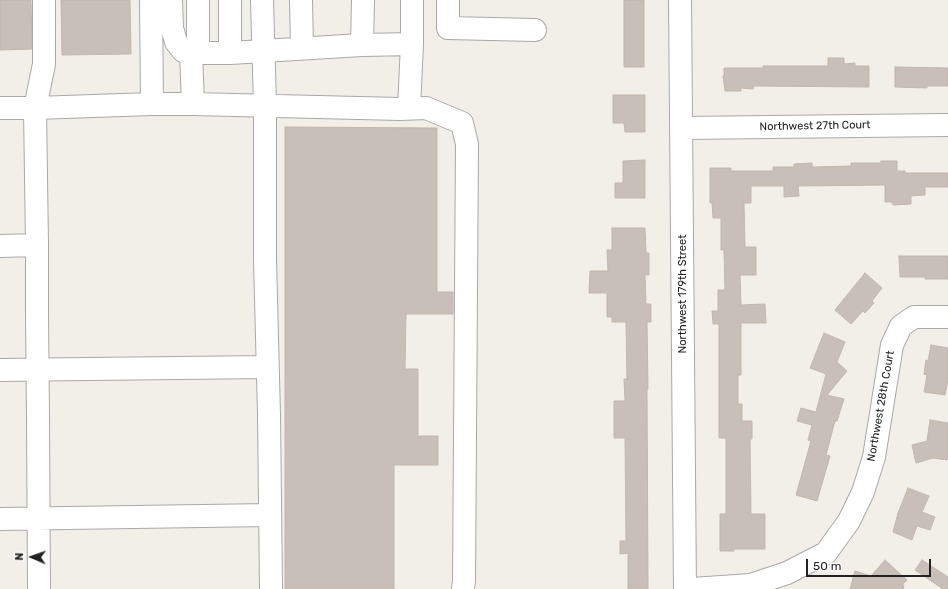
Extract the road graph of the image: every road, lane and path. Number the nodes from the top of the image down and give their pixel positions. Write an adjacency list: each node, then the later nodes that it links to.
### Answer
1 (44, 0): 23 (street)
2 (198, 0): 17 (street)
3 (222, 0): 18 (street)
4 (230, 0): 18 (street)
5 (262, 0): 16 (street)
6 (301, 0): 15 (street)
7 (363, 0): 14 (street)
8 (412, 0): 13 (street)
9 (448, 0): 12 (street)
10 (680, 0): 26 (street, Northwest 179th Street)
11 (161, 7): 17 (street); 19 (street)
12 (535, 30)
13 (412, 44): 14 (street); 24 (street)
14 (362, 45): 15 (street)
15 (302, 48): 16 (street)
16 (264, 51): 18 (street); 21 (street)
17 (195, 53): 18 (street); 20 (street)
18 (226, 53)
19 (152, 104): 20 (street); 23 (street)
20 (192, 104): 21 (street)
21 (265, 105): 24 (street); 30 (street)
22 (0, 108): 23 (street)
23 (35, 108): 28 (street)
24 (409, 108): 38 (street)
25 (948, 125): 26 (street, Northwest 27th Court)
26 (682, 128): 39 (street, Northwest 179th Street)
27 (0, 246): 28 (street)
28 (37, 246): 31 (street)
29 (948, 317): 40 (street, Northwest 28th Court)
30 (267, 367): 31 (street); 33 (street)
31 (37, 369): 32 (street); 34 (street)
32 (0, 370)
33 (270, 515): 34 (street); 37 (street)
34 (39, 518): 35 (street); 36 (street)
35 (0, 519)
36 (39, 589)
37 (271, 589)
38 (463, 589)
39 (685, 589)
40 (692, 589)

